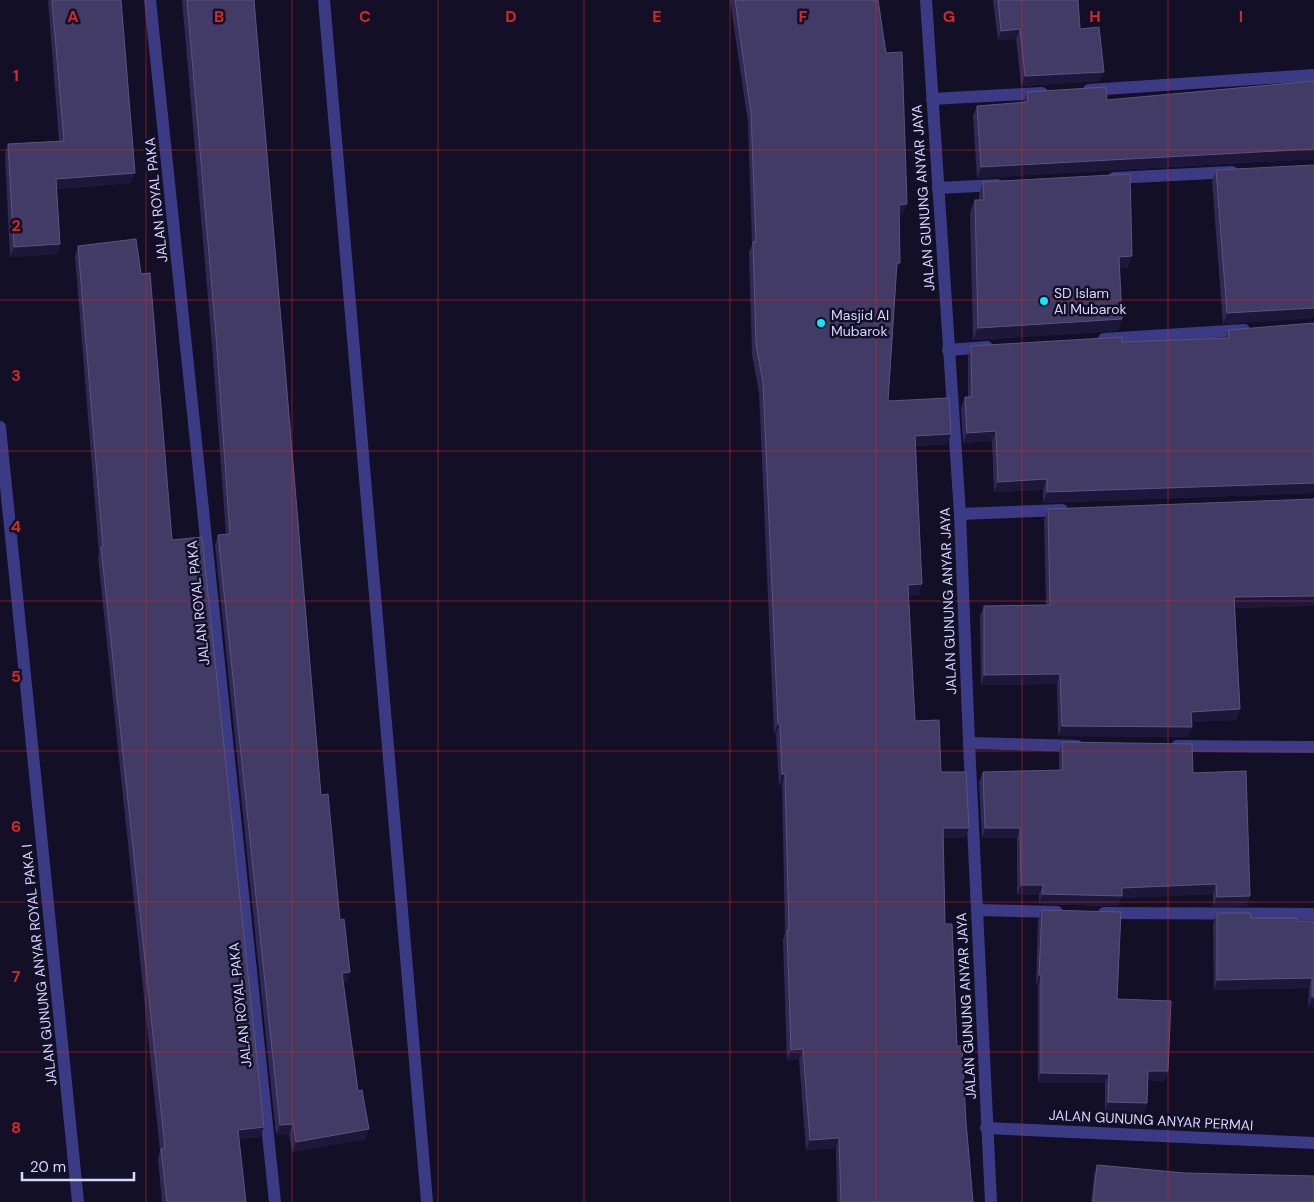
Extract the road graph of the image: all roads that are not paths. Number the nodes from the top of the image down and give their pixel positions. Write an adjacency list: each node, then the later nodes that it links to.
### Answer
1 (150, 0): 30 (street, JALAN ROYAL PAKA)
2 (324, 0): 31 (street)
3 (926, 0): 7 (street, JALAN GUNUNG ANYAR JAYA)
4 (1314, 75): 5 (street)
5 (1081, 90)
6 (1051, 92): 7 (street)
7 (932, 99): 11 (street, JALAN GUNUNG ANYAR JAYA)
8 (1245, 171): 9 (street)
9 (1096, 179)
10 (1007, 184): 11 (street)
11 (938, 188): 15 (street, JALAN GUNUNG ANYAR JAYA)
12 (1256, 329): 13 (street)
13 (1092, 340)
14 (996, 346): 15 (street)
15 (948, 350): 18 (street, JALAN GUNUNG ANYAR JAYA)
16 (0, 427): 29 (street, JALAN GUNUNG ANYAR ROYAL PAKA I)
17 (1078, 510): 18 (street)
18 (960, 514): 19 (street, JALAN GUNUNG ANYAR JAYA)
19 (968, 743): 20 (street); 23 (street, JALAN GUNUNG ANYAR JAYA)
20 (1087, 746)
21 (1166, 746): 22 (street)
22 (1314, 747)
23 (977, 910): 24 (street); 27 (street, JALAN GUNUNG ANYAR JAYA)
24 (1065, 912)
25 (1094, 913): 26 (street)
26 (1314, 914)
27 (986, 1128): 28 (street, JALAN GUNUNG ANYAR PERMAI); 32 (street, JALAN GUNUNG ANYAR JAYA)
28 (1314, 1143)
29 (78, 1202)
30 (275, 1202)
31 (427, 1202)
32 (991, 1202)

